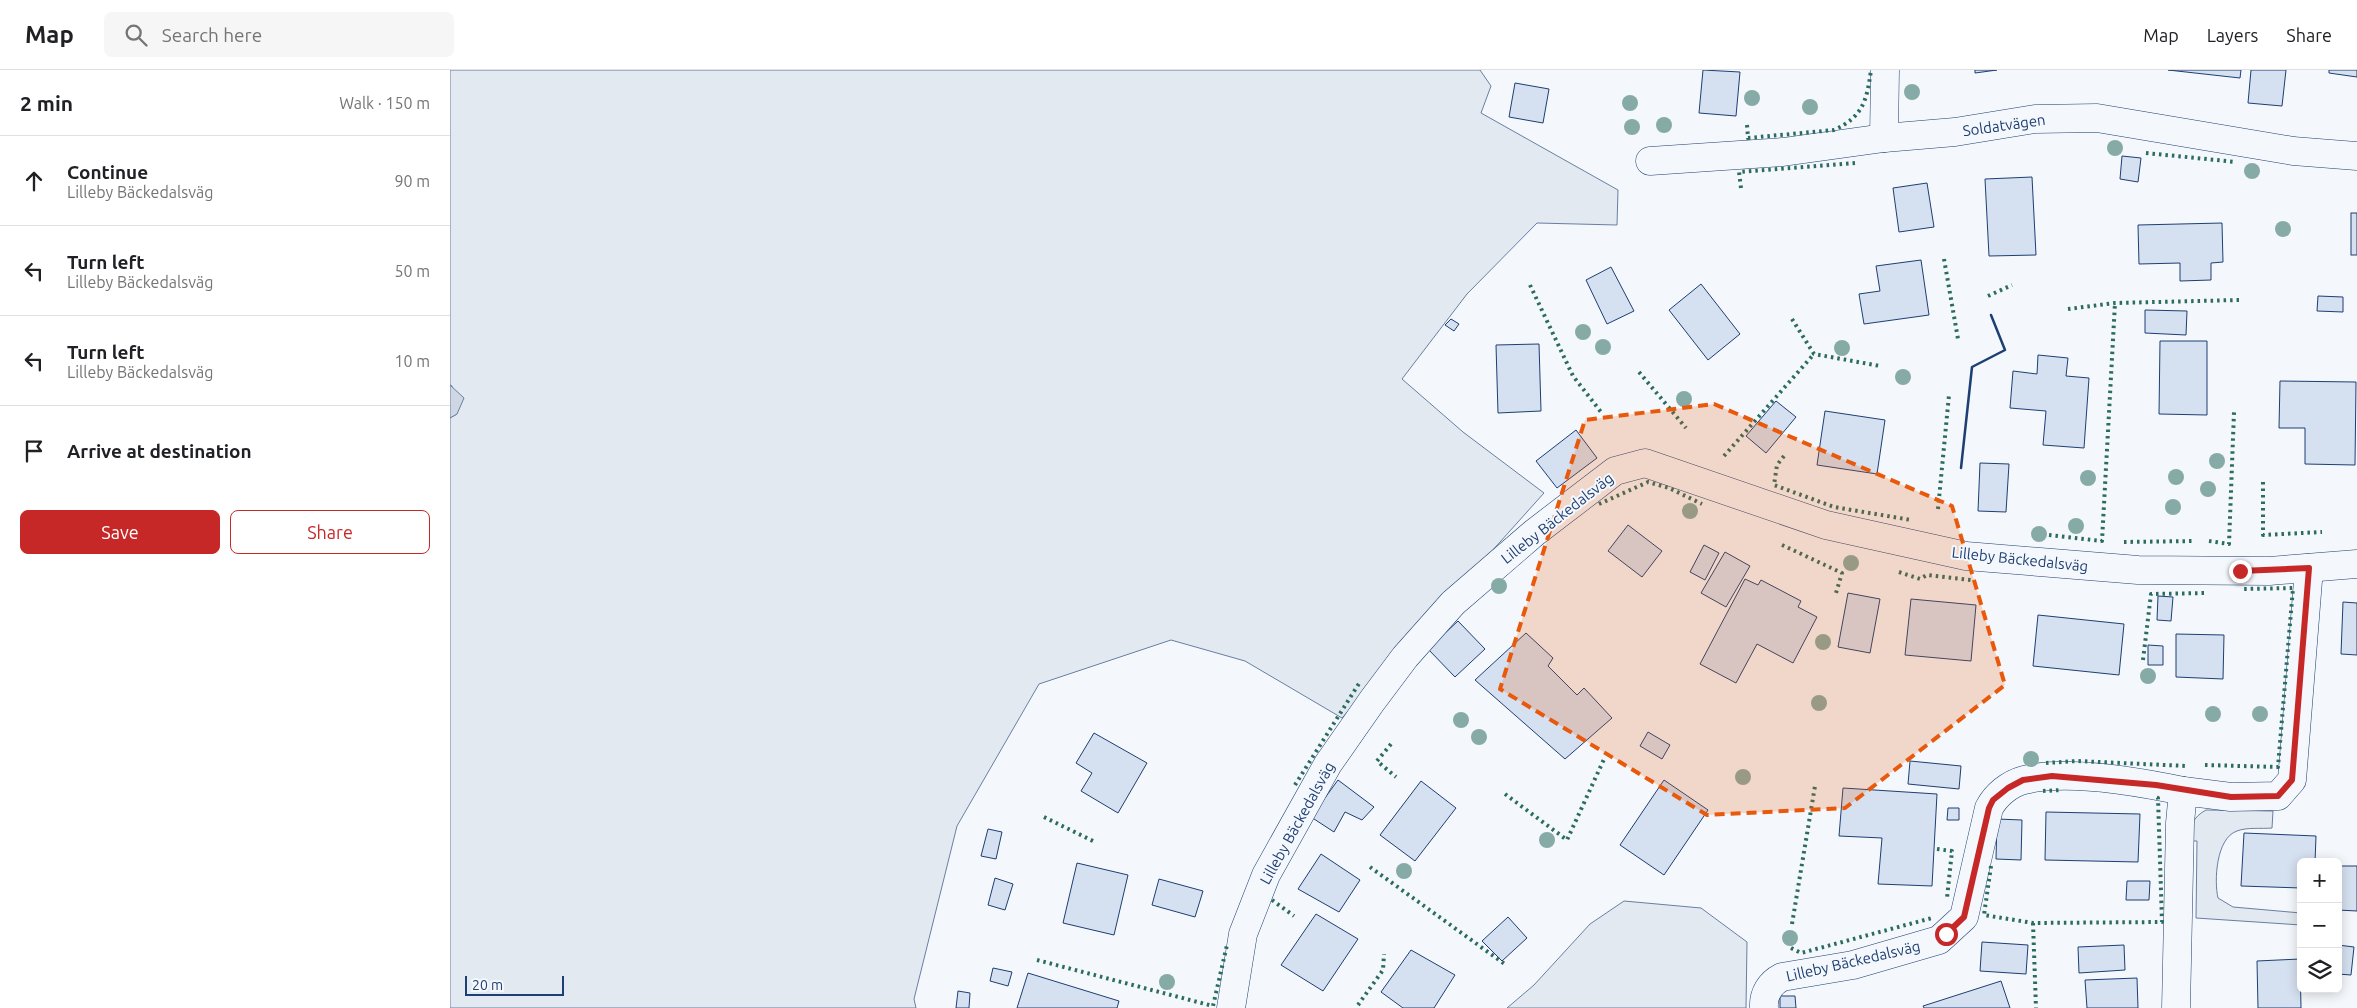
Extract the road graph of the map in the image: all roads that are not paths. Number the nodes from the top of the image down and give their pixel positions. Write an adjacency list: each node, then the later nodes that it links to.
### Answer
1 (1885, 70): 2 (street)
2 (1884, 138): 3 (street, Soldatvägen); 4 (street, Soldatvägen)
3 (2357, 156)
4 (1650, 161)
5 (2357, 564): 6 (street, Lilleby Bäckedalsväg)
6 (2309, 568): 7 (street, Lilleby Bäckedalsväg); 8 (street, Lilleby Bäckedalsväg)
7 (2184, 791): 9 (street, Lilleby Bäckedalsväg); 10 (street)
8 (1231, 1008)
9 (1764, 1008)
10 (2176, 1008)

